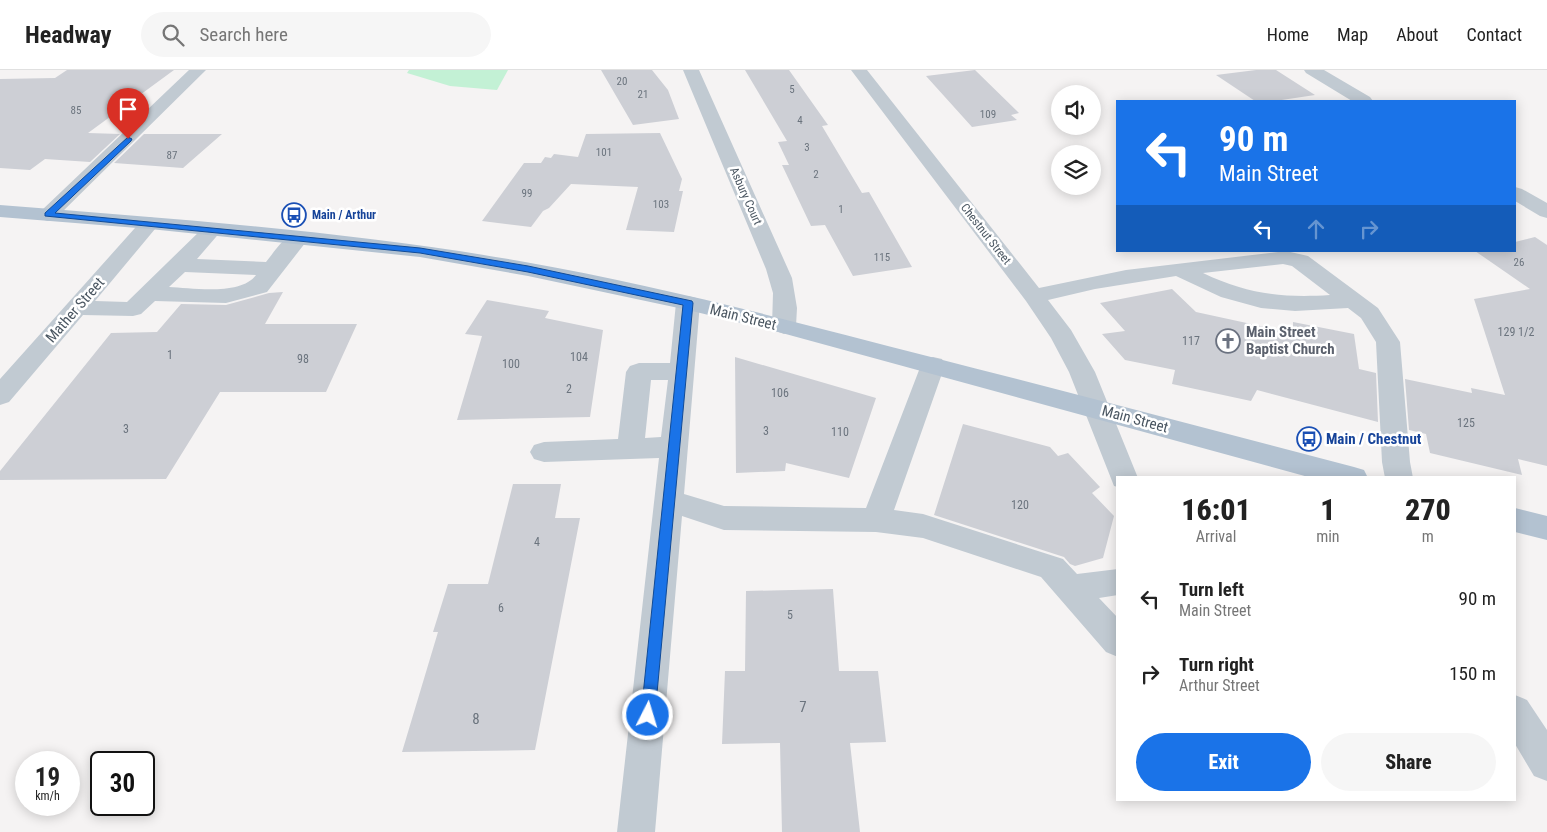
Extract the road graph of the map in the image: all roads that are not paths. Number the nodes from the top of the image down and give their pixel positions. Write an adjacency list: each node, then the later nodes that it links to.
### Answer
1 (198, 70): 9 (street)
2 (691, 70): 21 (street, Asbury Court)
3 (860, 70): 17 (street, Chestnut Street)
4 (1312, 70): 5 (street)
5 (1362, 100)
6 (1516, 193): 8 (street)
7 (0, 211): 9 (main road, Main Street)
8 (1547, 212)
9 (48, 214): 10 (main road, Main Street)
10 (150, 223): 11 (main road, Main Street); 20 (street, Mather Street)
11 (212, 230): 12 (main road, Main Street); 13 (street)
12 (298, 238): 14 (street); 19 (main road, Main Street)
13 (179, 265): 14 (street); 16 (street)
14 (272, 269): 16 (street)
15 (1179, 269): 17 (street); 18 (street); 18 (street)
16 (150, 294): 20 (street)
17 (1034, 296): 25 (street, Chestnut Street)
18 (1353, 300): 31 (street)
19 (688, 303): 21 (main road, Main Street); 23 (street)
20 (76, 308): 24 (street, Mather Street)
21 (784, 326): 22 (main road, Main Street)
22 (933, 366): 25 (main road, Main Street); 33 (street)
23 (682, 371): 26 (street); 27 (street)
24 (0, 396)
25 (1097, 409): 29 (street, Chestnut Street); 30 (main road, Main Street)
26 (674, 447): 27 (street); 32 (street)
27 (630, 449): 28 (street)
28 (544, 452)
29 (1123, 476)
30 (1347, 476)
31 (1399, 476)
32 (669, 501): 33 (street); 41 (street)
33 (876, 520): 37 (street)
34 (1516, 520): 35 (main road)
35 (1547, 528)
36 (1116, 582): 37 (street)
37 (1070, 589): 38 (street)
38 (1116, 640)
39 (1516, 714): 40 (street)
40 (1534, 756)
41 (636, 832)

